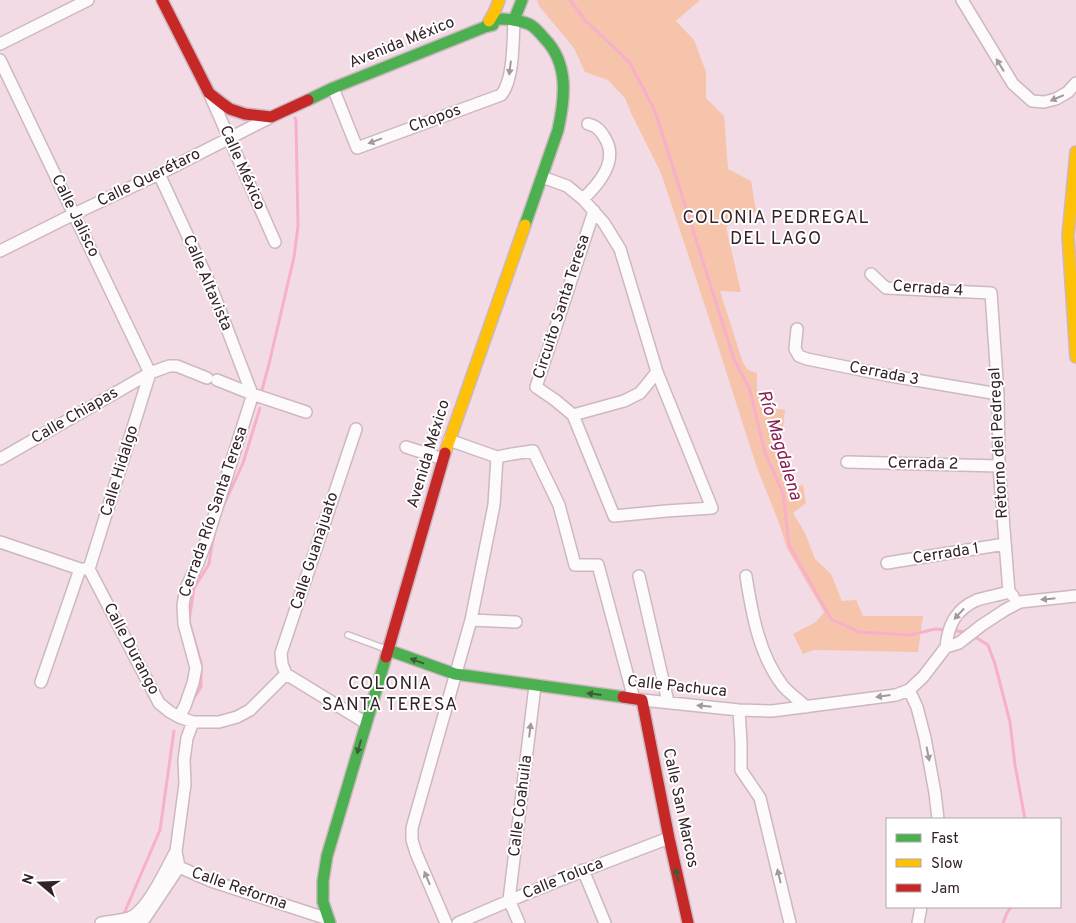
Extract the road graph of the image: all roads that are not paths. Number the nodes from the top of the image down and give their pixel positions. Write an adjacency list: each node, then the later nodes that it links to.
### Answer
1 (88, 0): 9 (street)
2 (162, 0): 13 (street)
3 (499, 0): 8 (street)
4 (505, 0): 7 (street)
5 (522, 0): 7 (street)
6 (962, 0): 11 (street, one-way to 6)
7 (514, 20): 8 (street, Avenida México); 12 (street, Chopos, one-way to 12); 19 (street, Avenida México)
8 (487, 24): 12 (street, Avenida México)
9 (0, 44)
10 (0, 60): 22 (street, Calle Jalisco)
11 (1076, 82)
12 (333, 88): 14 (street, Avenida México)
13 (209, 93): 14 (street); 16 (street, Calle México)
14 (271, 117): 16 (street, Calle Querétaro)
15 (588, 124): 20 (street)
16 (229, 138): 18 (street, Calle Querétaro); 24 (street, Calle México)
17 (1076, 152): 23 (street)
18 (159, 174): 22 (street, Calle Querétaro); 32 (street, Calle Altavista)
19 (542, 176): 20 (street, Circuito Santa Teresa); 37 (street, Avenida México)
20 (582, 199): 21 (street, Circuito Santa Teresa)
21 (594, 211): 30 (street, Circuito Santa Teresa); 35 (street, Circuito Santa Teresa)
22 (74, 214): 25 (street, Calle Querétaro); 31 (street, Calle Jalisco)
23 (1072, 235): 29 (street)
24 (275, 242)
25 (0, 252)
26 (871, 274): 27 (street, Cerrada 4)
27 (990, 293): 33 (street, Retorno del Pedregal)
28 (797, 329): 33 (street, Cerrada 3)
29 (1076, 357)
30 (657, 372): 35 (street); 35 (street, Circuito Santa Teresa)
31 (150, 373): 32 (street, Calle Chiapas); 40 (street, Calle Chiapas); 47 (street, Calle Hidalgo)
32 (252, 394): 34 (street, Calle Chiapas); 67 (street, Cerrada Río Santa Teresa)
33 (998, 394): 43 (street, Retorno del Pedregal)
34 (306, 412)
35 (573, 415)
36 (356, 430): 58 (street, Calle Guanajuato)
37 (448, 440): 39 (street); 41 (street, Avenida México)
38 (406, 447): 41 (street)
39 (497, 458): 53 (street); 63 (street)
40 (0, 459)
41 (443, 459): 57 (street, Avenida México)
42 (847, 462): 43 (street, Cerrada 2)
43 (999, 466): 45 (street, Retorno del Pedregal)
44 (0, 542): 47 (street)
45 (1005, 544): 46 (street, Cerrada 1); 50 (street, Retorno del Pedregal)
46 (886, 563)
47 (84, 569): 60 (street, Calle Hidalgo); 67 (street, Calle Durango)
48 (639, 576): 64 (street)
49 (746, 576): 65 (street)
50 (1008, 592): 52 (street); 56 (street, one-way to 56)
51 (1076, 596): 52 (street, one-way to 52)
52 (1020, 602): 56 (street)
53 (471, 620): 54 (street); 59 (street)
54 (516, 622)
55 (348, 635): 57 (lane)
56 (946, 647): 62 (street)
57 (388, 650): 59 (street, Calle Pachuca, one-way to 57); 69 (street, Avenida México)
58 (286, 674): 68 (street, Calle Durango); 69 (street)
59 (455, 674): 61 (street, Calle Pachuca); 80 (street, one-way to 59)
60 (41, 682)
61 (535, 686): 63 (street, Calle Pachuca, one-way to 61); 75 (street, Calle Coahuila, one-way to 61)
62 (909, 690): 65 (street, Calle Pachuca, one-way to 65); 70 (street, one-way to 70)
63 (638, 699): 64 (street, Calle Pachuca); 71 (street, Calle San Marcos)
64 (668, 702): 66 (street, Calle Pachuca, one-way to 64)
65 (806, 707): 66 (street, Calle Pachuca)
66 (739, 710): 85 (street, one-way to 66)
67 (179, 717): 68 (street, Calle Durango)
68 (193, 722): 72 (street)
69 (366, 723): 78 (street, Avenida México, one-way to 78)
70 (938, 818)
71 (669, 838): 74 (street, Calle Toluca); 84 (street, Calle San Marcos, one-way to 71)
72 (176, 851): 73 (street); 77 (street, Calle Reforma)
73 (178, 867): 77 (street); 78 (street, Calle Reforma)
74 (583, 870): 75 (street, Calle Toluca); 83 (street)
75 (509, 900): 81 (street, Calle Toluca); 82 (street)
76 (921, 908): 86 (street)
77 (132, 918): 79 (street)
78 (327, 922)
79 (101, 923)
80 (446, 923)
81 (458, 923)
82 (519, 923)
83 (605, 923)
84 (688, 923)
85 (790, 923)
86 (918, 923)

